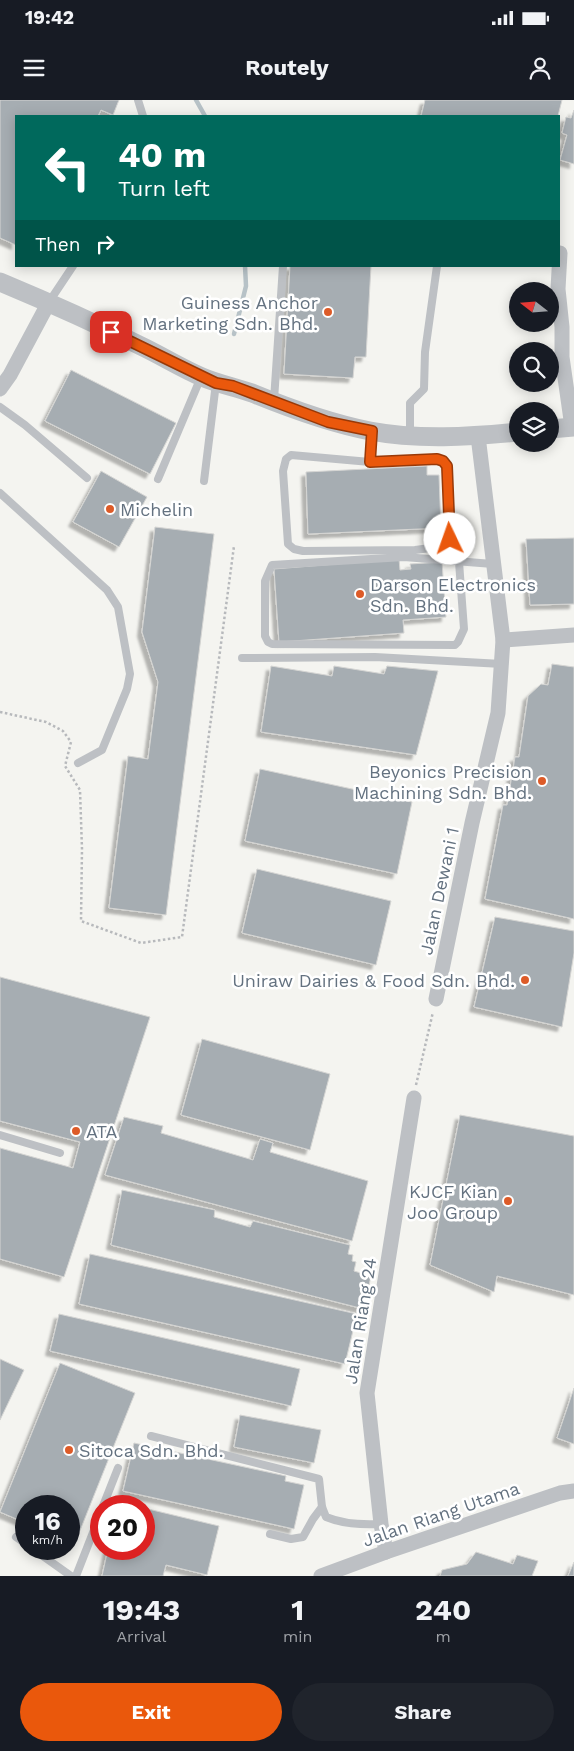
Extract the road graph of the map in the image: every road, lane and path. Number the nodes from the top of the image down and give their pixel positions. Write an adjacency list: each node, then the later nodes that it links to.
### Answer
1 (138, 100): 2 (lane)
2 (143, 115)
3 (72, 267): 8 (lane)
4 (283, 267): 11 (lane)
5 (437, 267): 17 (lane)
6 (559, 267): 13 (street)
7 (0, 282): 8 (street)
8 (49, 302): 9 (street); 10 (street)
9 (208, 380): 11 (street); 21 (lane); 22 (lane)
10 (0, 389)
11 (274, 402): 15 (street)
12 (0, 407): 20 (lane)
13 (573, 427): 14 (street)
14 (559, 428)
15 (372, 431): 17 (street); 19 (lane)
16 (509, 433): 18 (street)
17 (410, 435): 18 (street)
18 (478, 436): 26 (street, Jalan Dewani 1)
19 (370, 462): 19 (lane)
20 (87, 478)
21 (158, 479)
22 (204, 481)
23 (0, 493): 32 (lane)
24 (234, 546): 31 (path)
25 (459, 562): 25 (lane); 26 (lane)
26 (493, 564): 28 (street, Jalan Dewani 1)
27 (574, 635): 28 (street)
28 (504, 640): 30 (street, Jalan Dewani 1)
29 (242, 658): 30 (lane)
30 (502, 664): 33 (street, Jalan Dewani 1)
31 (0, 712)
32 (78, 763)
33 (436, 999): 34 (path)
34 (414, 1098): 42 (street, Jalan Riang 24)
35 (0, 1135): 36 (lane)
36 (60, 1154)
37 (151, 1436): 41 (lane)
38 (118, 1468): 40 (lane)
39 (574, 1491): 45 (street, Jalan Riang Utama)
40 (108, 1495)
41 (322, 1508): 42 (lane); 43 (lane)
42 (381, 1524): 45 (street, Jalan Riang 24)
43 (270, 1534)
44 (90, 1540): 48 (lane)
45 (386, 1552): 49 (street, Jalan Riang Utama)
46 (48, 1560): 47 (lane)
47 (71, 1576)
48 (76, 1576)
49 (321, 1576)

